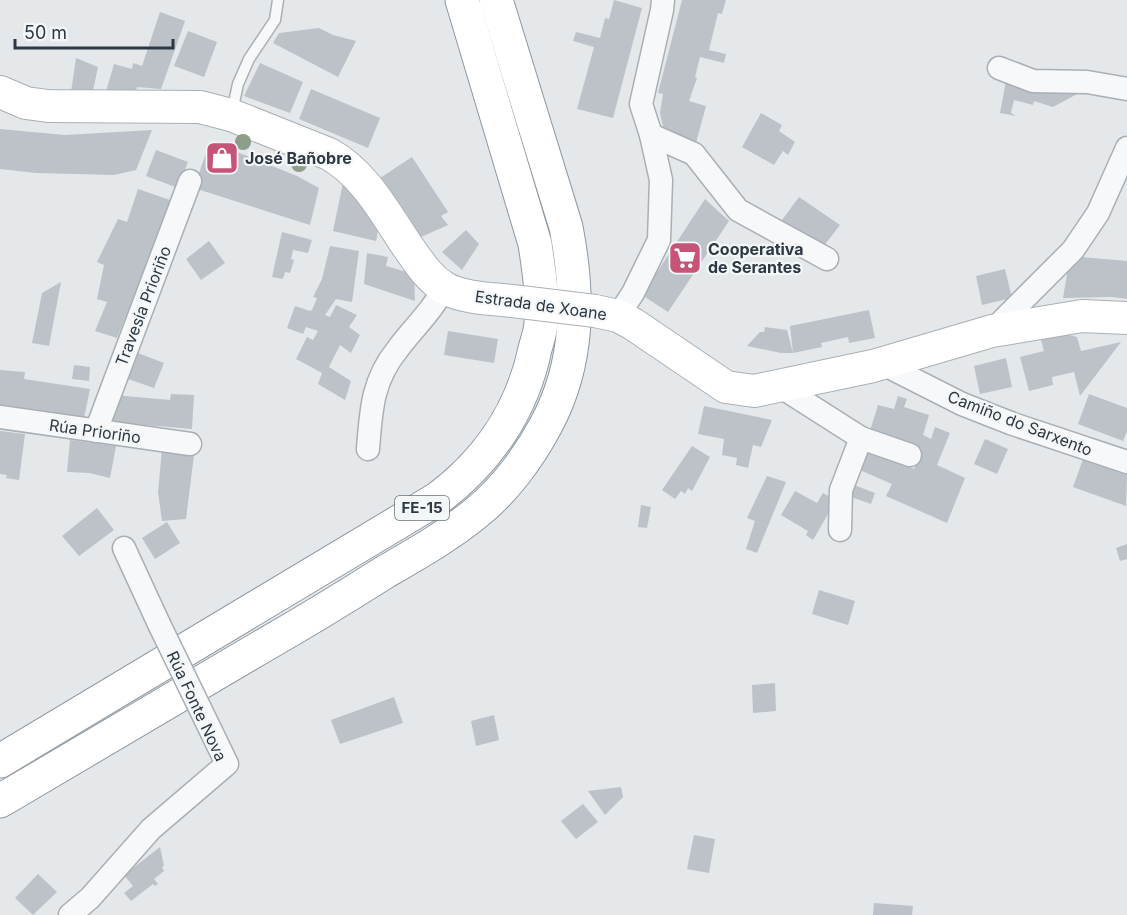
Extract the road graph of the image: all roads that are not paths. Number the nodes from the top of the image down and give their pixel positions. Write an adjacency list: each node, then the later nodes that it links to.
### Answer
1 (278, 0): 8 (lane)
2 (462, 0): 28 (highway, FE-15)
3 (496, 0): 29 (highway, FE-15)
4 (663, 0): 9 (street)
5 (999, 68): 6 (street)
6 (1127, 89)
7 (0, 92): 8 (main road, Estrada de Xoane)
8 (231, 115): 13 (main road, Estrada de Xoane)
9 (651, 135): 12 (street); 14 (street)
10 (1127, 148): 16 (street)
11 (190, 181): 20 (street, Travesía Prioriño)
12 (827, 259)
13 (444, 287): 14 (main road, Estrada de Xoane, bridge); 23 (street)
14 (606, 314): 18 (main road, Estrada de Xoane)
15 (1127, 318): 16 (main road, Estrada de Xoane)
16 (992, 331): 17 (main road, Estrada de Xoane)
17 (883, 364): 18 (main road, Estrada de Xoane); 25 (street, Camiño do Sarxento)
18 (781, 387): 21 (street)
19 (0, 417): 20 (street, Rúa Prioriño)
20 (96, 431): 22 (street, Rúa Prioriño)
21 (861, 438): 24 (street); 26 (street)
22 (190, 444)
23 (368, 450)
24 (909, 455)
25 (1127, 462)
26 (840, 530)
27 (124, 548): 30 (street, Rúa Fonte Nova, bridge)
28 (0, 761)
29 (0, 801)
30 (70, 915)

